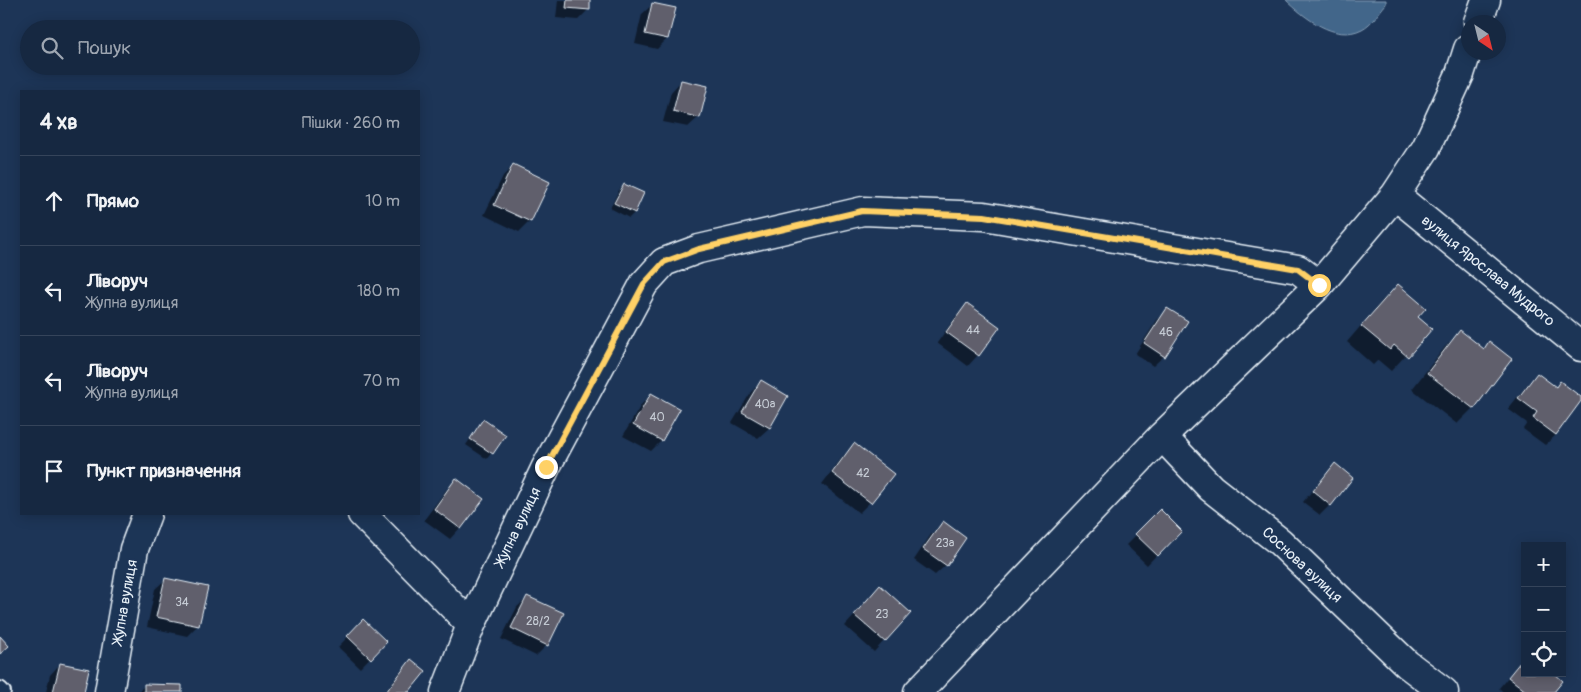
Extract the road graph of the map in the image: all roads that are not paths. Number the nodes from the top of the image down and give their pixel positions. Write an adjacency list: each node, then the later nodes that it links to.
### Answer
1 (1486, 0): 2 (street)
2 (1481, 15)
3 (1464, 60): 4 (street)
4 (1395, 195): 5 (street); 6 (street, вулиця Ярослава Мудрого)
5 (1309, 277): 7 (street); 10 (street, Жупна вулиця)
6 (1581, 347)
7 (1162, 436): 15 (street); 16 (street, Соснова вулиця)
8 (147, 515): 13 (street, Жупна вулиця)
9 (363, 515): 10 (street)
10 (471, 625): 14 (street, Жупна вулиця)
11 (0, 689): 12 (lane)
12 (3, 692)
13 (109, 692)
14 (445, 692)
15 (918, 692)
16 (1444, 692)

